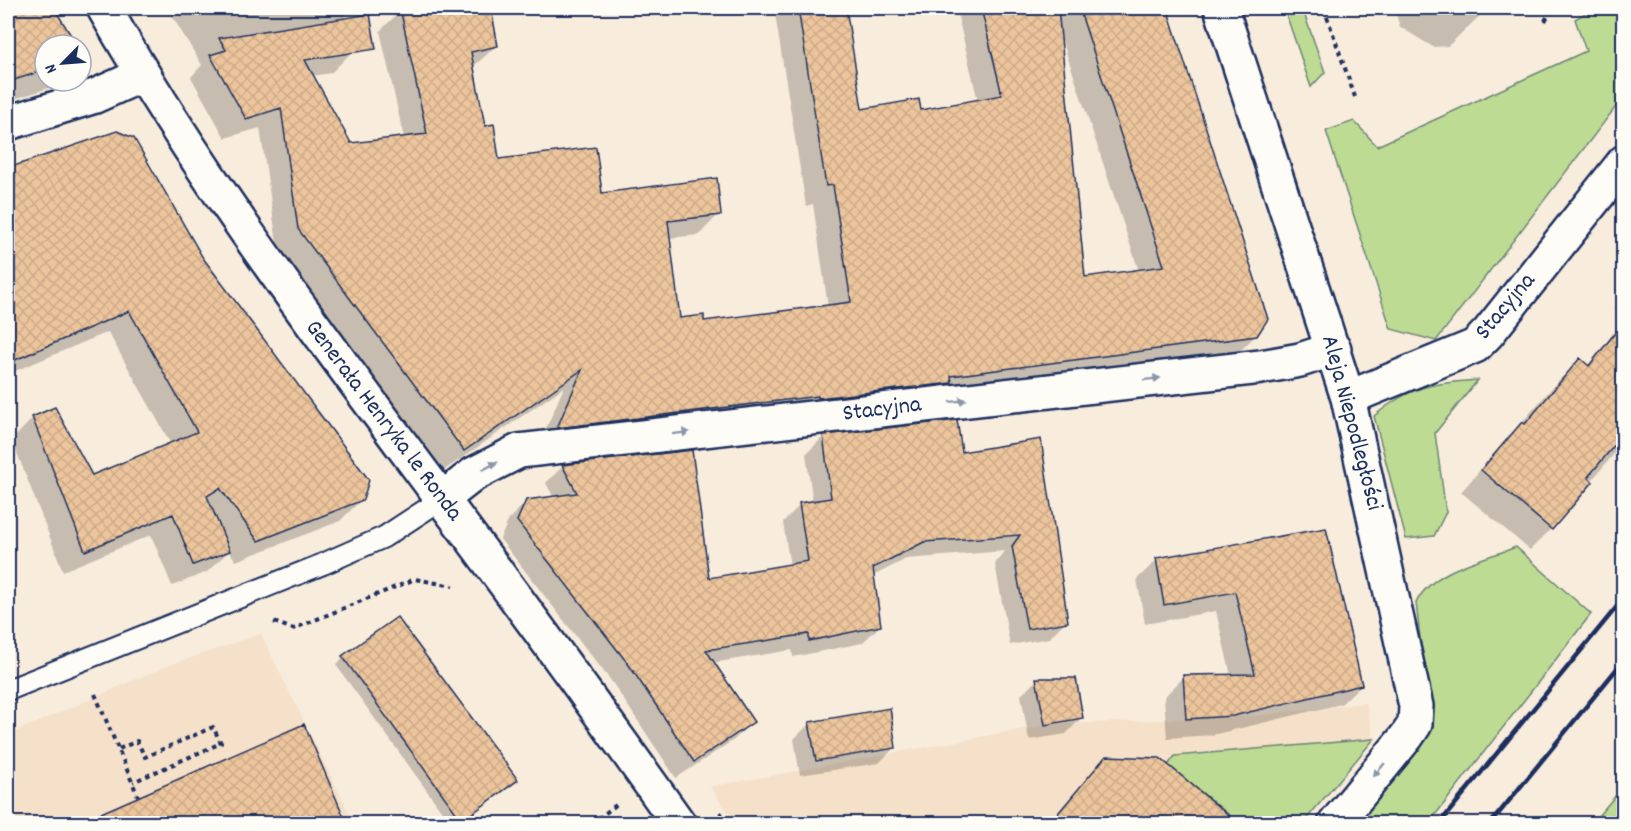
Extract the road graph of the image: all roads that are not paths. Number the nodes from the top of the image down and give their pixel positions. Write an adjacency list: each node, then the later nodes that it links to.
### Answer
1 (104, 8): 3 (street, Generała Henryka le Ronda)
2 (1221, 8): 6 (street, Aleja Niepodległości)
3 (142, 75): 4 (street); 8 (street, Generała Henryka le Ronda)
4 (8, 123)
5 (1623, 162): 7 (street, Stacyjna)
6 (1334, 349): 7 (street, Aleja Niepodległości); 8 (street, Stacyjna, one-way to 6)
7 (1348, 398): 11 (street, Aleja Niepodległości, one-way to 11)
8 (442, 499): 9 (lane); 10 (street, Generała Henryka le Ronda)
9 (8, 690)
10 (679, 824)
11 (1335, 824)

